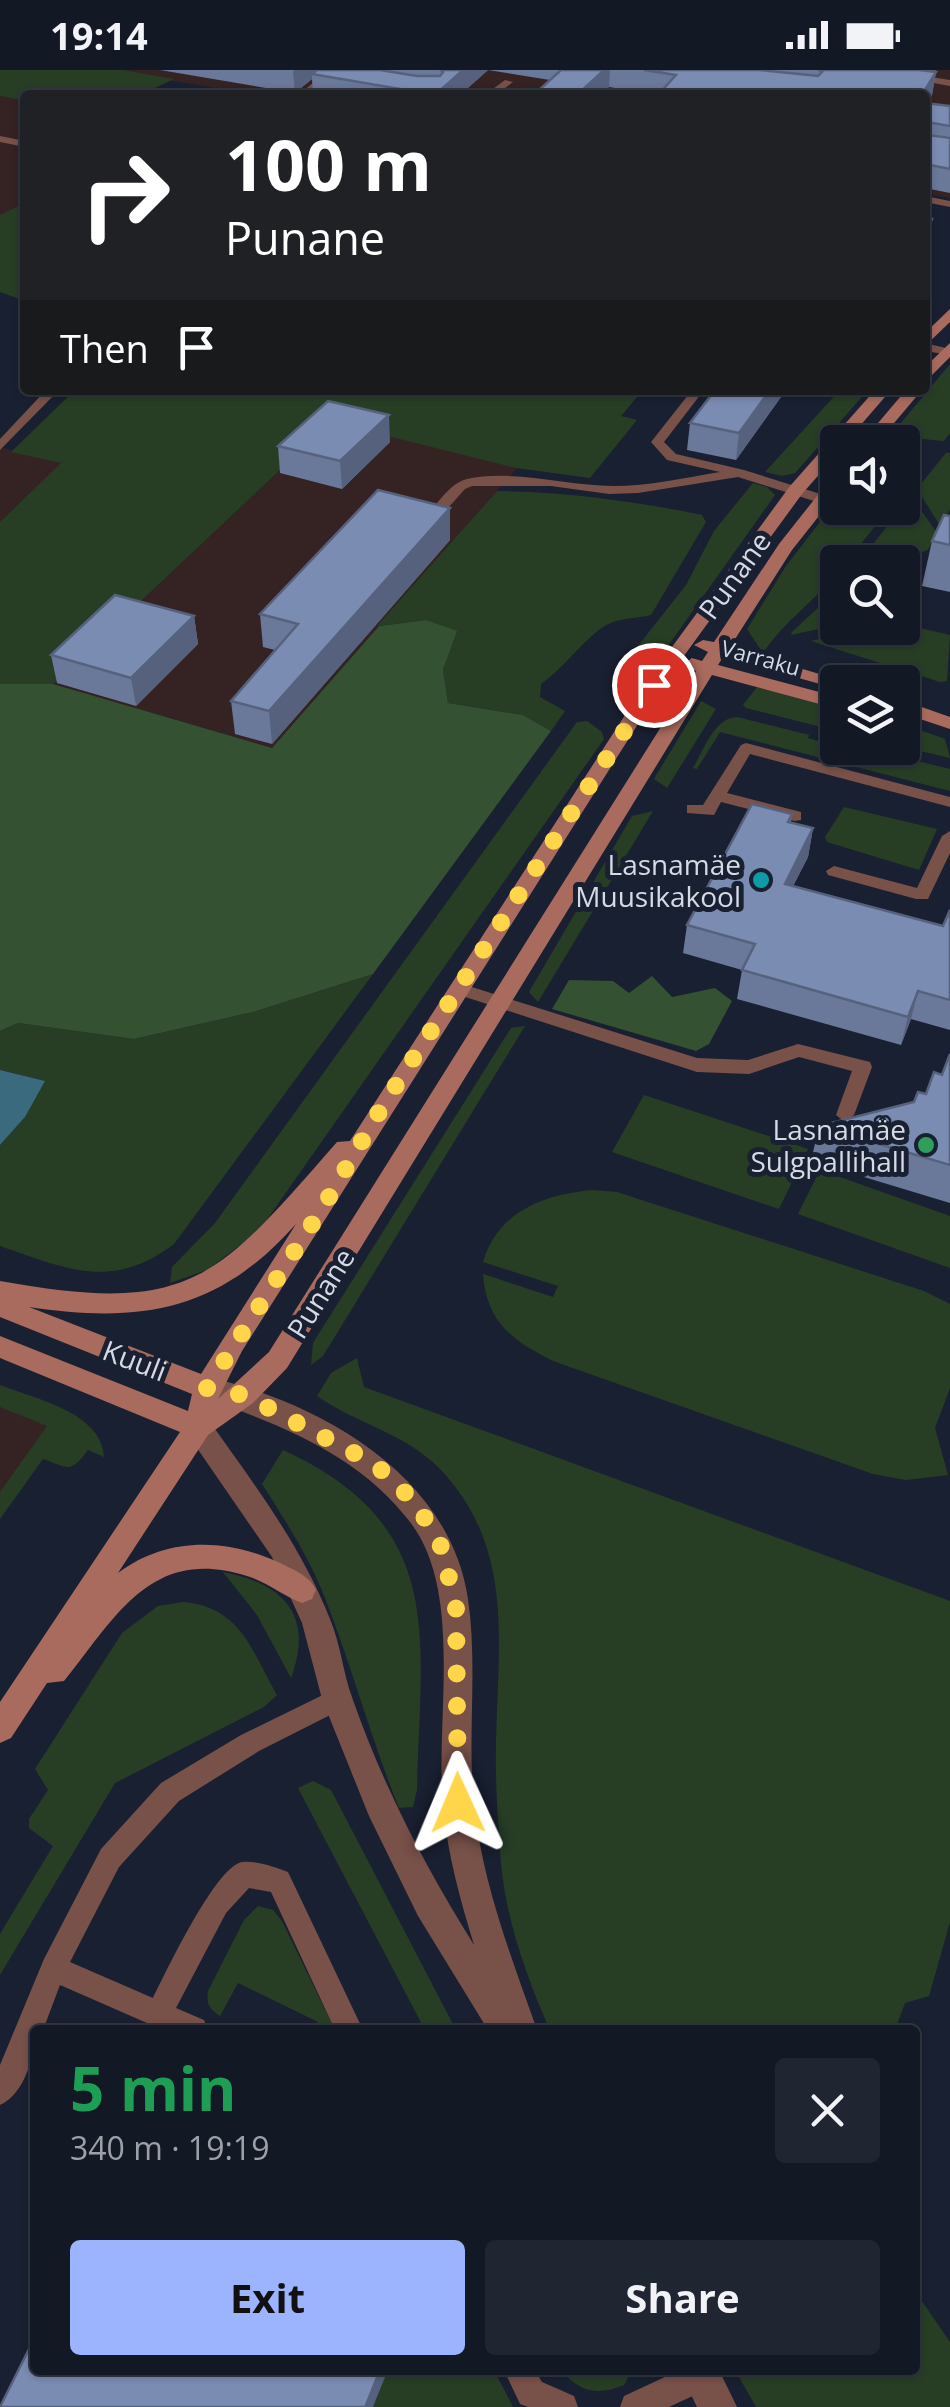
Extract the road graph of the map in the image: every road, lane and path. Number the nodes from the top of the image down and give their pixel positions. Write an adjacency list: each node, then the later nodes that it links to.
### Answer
1 (335, 70): 9 (lane)
2 (680, 70): 7 (lane)
3 (928, 74): 4 (lane); 8 (lane)
4 (908, 77)
5 (646, 80): 7 (lane)
6 (508, 82): 10 (lane)
7 (666, 83): 11 (lane)
8 (950, 83)
9 (309, 90)
10 (497, 90)
11 (660, 90)
12 (950, 313): 13 (main road)
13 (930, 338)
14 (948, 350): 15 (main road)
15 (930, 371)
16 (48, 395): 22 (lane)
17 (694, 395): 24 (lane)
18 (879, 395): 20 (main road, Punane)
19 (910, 395): 21 (main road)
20 (853, 425)
21 (884, 425)
22 (0, 446)
23 (820, 463): 25 (main road, Punane)
24 (738, 473): 25 (lane); 28 (lane)
25 (796, 490): 26 (lane); 29 (main road, Punane)
26 (820, 497)
27 (820, 501): 30 (main road, Punane)
28 (435, 514)
29 (686, 641): 30 (main road); 31 (main road, Punane)
30 (713, 658): 31 (main road, Varraku); 32 (main road, Varraku); 33 (main road, Varraku); 44 (main road, Punane)
31 (672, 659): 43 (main road, Punane)
32 (820, 680)
33 (820, 697)
34 (920, 712): 36 (main road)
35 (920, 718): 36 (main road)
36 (945, 721)
37 (717, 796): 38 (lane); 39 (lane); 40 (lane)
38 (950, 802)
39 (693, 810)
40 (795, 816)
41 (950, 836): 42 (lane)
42 (834, 871)
43 (459, 989): 44 (lane); 45 (main road, Punane)
44 (502, 1004): 46 (lane); 51 (main road, Punane)
45 (382, 1107): 47 (main road); 50 (main road, Punane)
46 (845, 1115)
47 (0, 1291)
48 (0, 1306): 50 (main road, Kuuli)
49 (0, 1347): 52 (main road, Kuuli)
50 (207, 1388): 51 (street, Kuuli); 52 (main road, Punane)
51 (244, 1395): 52 (main road, Punane); 62 (street, Kuuli)
52 (198, 1427): 53 (street); 55 (main road, Punane)
53 (302, 1590): 54 (street); 55 (main road)
54 (336, 1699): 56 (lane); 61 (street)
55 (0, 1729)
56 (53, 1968): 57 (lane); 58 (lane)
57 (160, 2012): 59 (lane); 60 (lane)
58 (31, 2025)
59 (185, 2025)
60 (347, 2025)
61 (504, 2025)
62 (518, 2025)
63 (30, 2028): 64 (lane)
64 (0, 2091)
65 (522, 2375): 67 (lane)
66 (706, 2384): 68 (lane)
67 (563, 2407)
68 (634, 2407)

